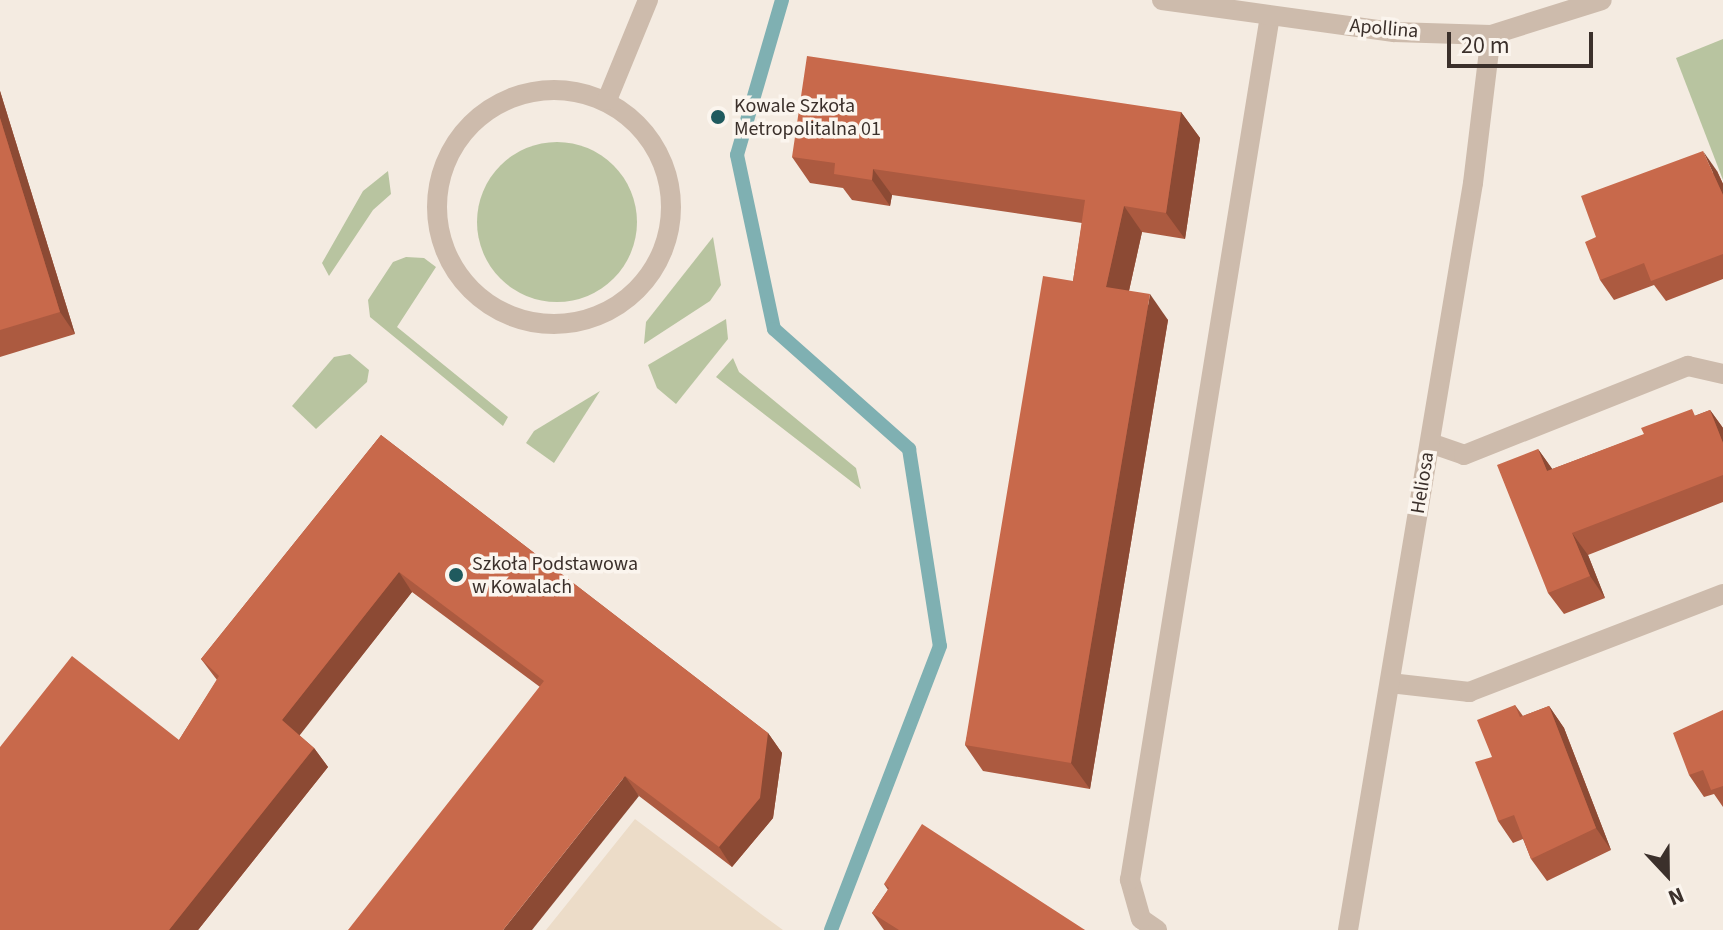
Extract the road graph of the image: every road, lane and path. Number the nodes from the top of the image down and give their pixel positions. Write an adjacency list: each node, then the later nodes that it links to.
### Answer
1 (648, 0): 6 (street)
2 (1162, 0): 4 (street, Apollina)
3 (1602, 0): 5 (street, Apollina)
4 (1270, 16): 5 (street, Apollina); 11 (street)
5 (1491, 35): 8 (street, Heliosa)
6 (607, 100): 6 (street)
7 (1723, 374): 8 (street)
8 (1430, 443): 10 (street, Heliosa)
9 (1723, 594): 10 (street)
10 (1390, 683): 12 (street, Heliosa)
11 (1157, 930)
12 (1348, 930)

